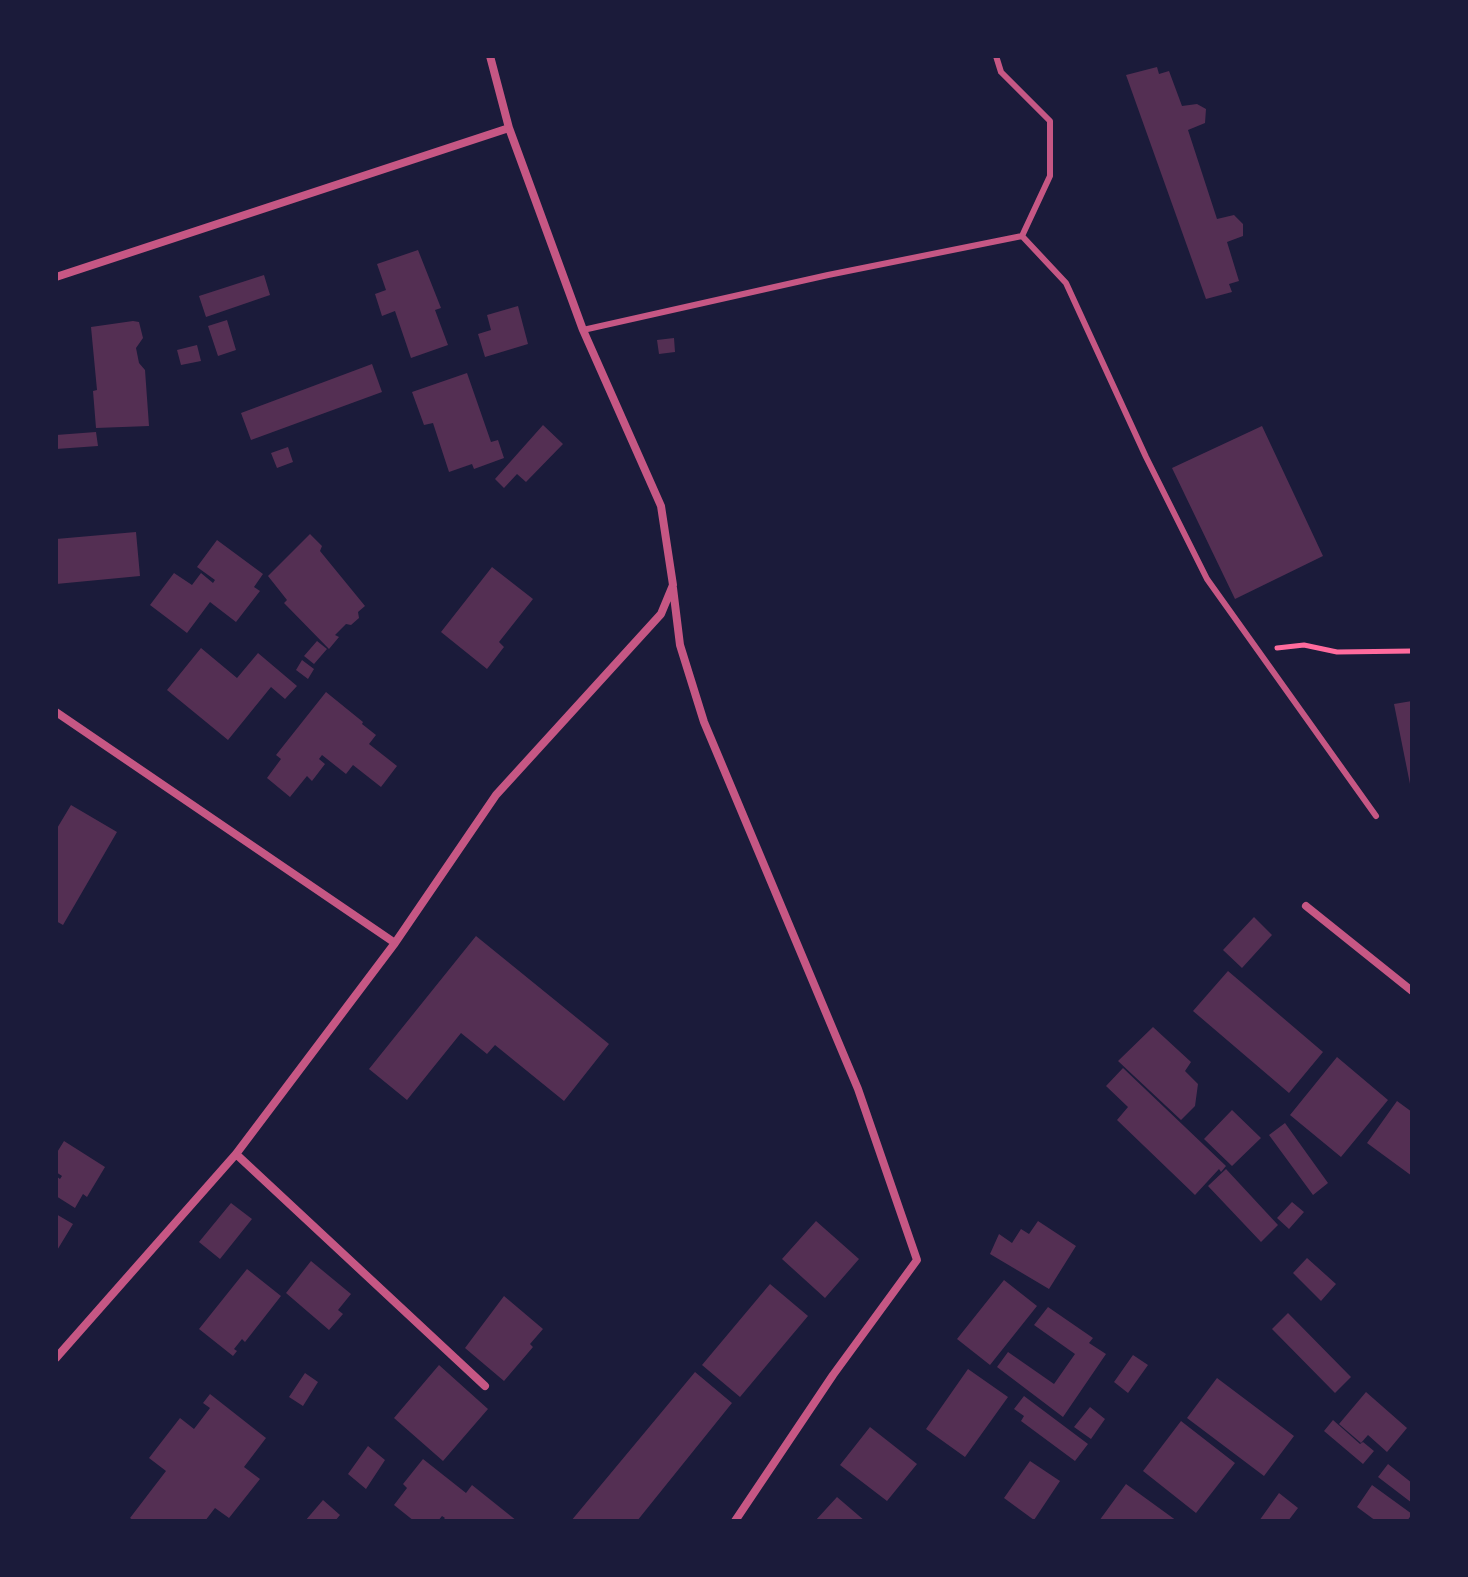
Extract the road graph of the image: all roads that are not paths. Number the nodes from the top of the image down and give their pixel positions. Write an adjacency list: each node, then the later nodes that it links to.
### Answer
1 (490, 56): 3 (street)
2 (996, 56): 4 (lane)
3 (509, 128): 5 (street); 6 (street)
4 (1022, 236): 6 (lane); 9 (lane)
5 (56, 277)
6 (583, 330): 7 (street)
7 (673, 585): 11 (street); 16 (street)
8 (56, 712): 11 (street)
9 (1376, 816)
10 (1306, 906): 12 (street)
11 (395, 943): 13 (street)
12 (1412, 991)
13 (236, 1154): 14 (street); 15 (street)
14 (56, 1358)
15 (485, 1386)
16 (735, 1521)

